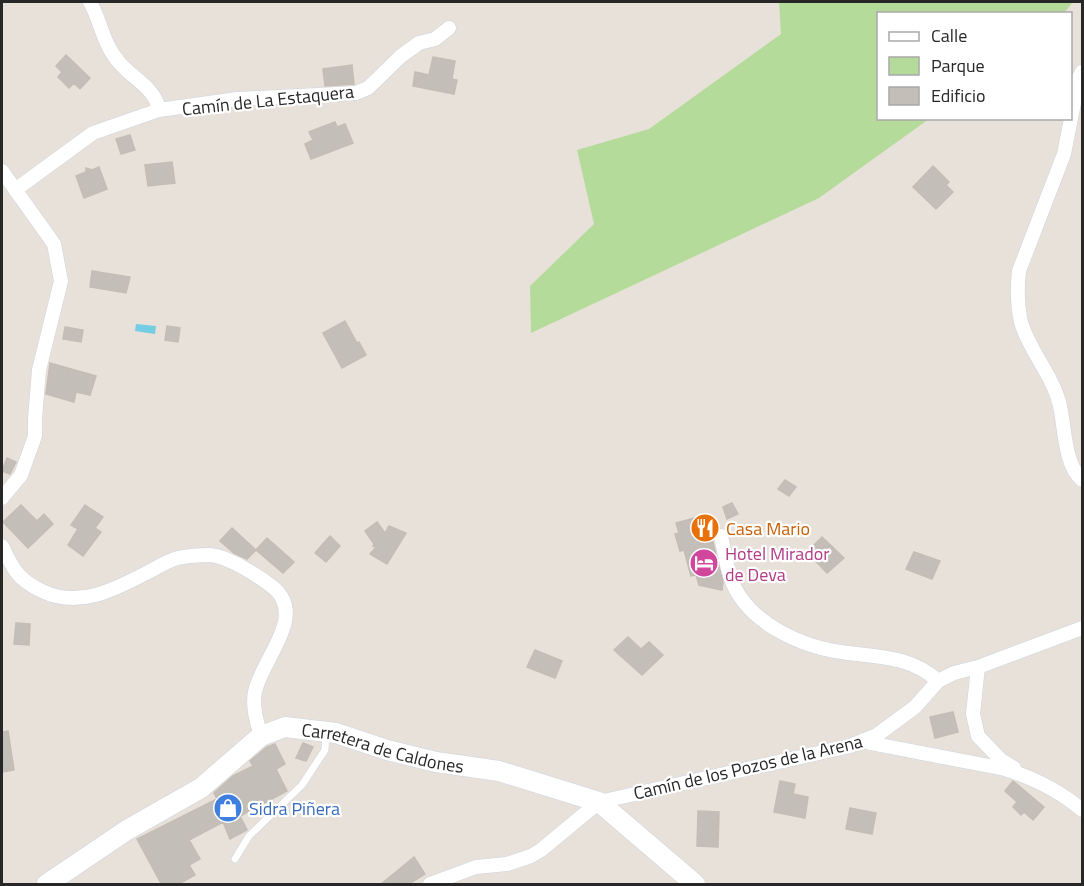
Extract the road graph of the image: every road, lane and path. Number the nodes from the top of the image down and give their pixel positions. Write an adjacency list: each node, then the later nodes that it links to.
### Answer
1 (90, 2): 4 (street)
2 (449, 28): 4 (street, Camín de La Estaquera)
3 (1083, 72): 5 (street)
4 (159, 110): 8 (street, Camín de La Estaquera)
5 (1072, 113)
6 (1071, 120): 9 (street)
7 (2, 171): 8 (street)
8 (15, 190): 10 (street)
9 (1083, 480)
10 (2, 498)
11 (721, 536): 16 (street)
12 (2, 546): 13 (street)
13 (7, 572): 18 (street)
14 (1083, 628): 15 (street, Camín de los Pozos de la Arena)
15 (978, 667): 16 (street, Camín de los Pozos de la Arena); 20 (street)
16 (938, 681): 19 (street, Camín de los Pozos de la Arena)
17 (326, 732): 18 (street, Carretera de Caldones); 21 (street, Carretera de Caldones); 23 (lane)
18 (261, 736): 24 (street, Carretera de Caldones)
19 (864, 740): 20 (street); 21 (street, Camín de los Pozos de la Arena)
20 (1026, 776): 22 (street)
21 (599, 802): 25 (street); 26 (street, Carretera de Caldones)
22 (1083, 810)
23 (235, 859)
24 (47, 885)
25 (430, 885)
26 (695, 885)

